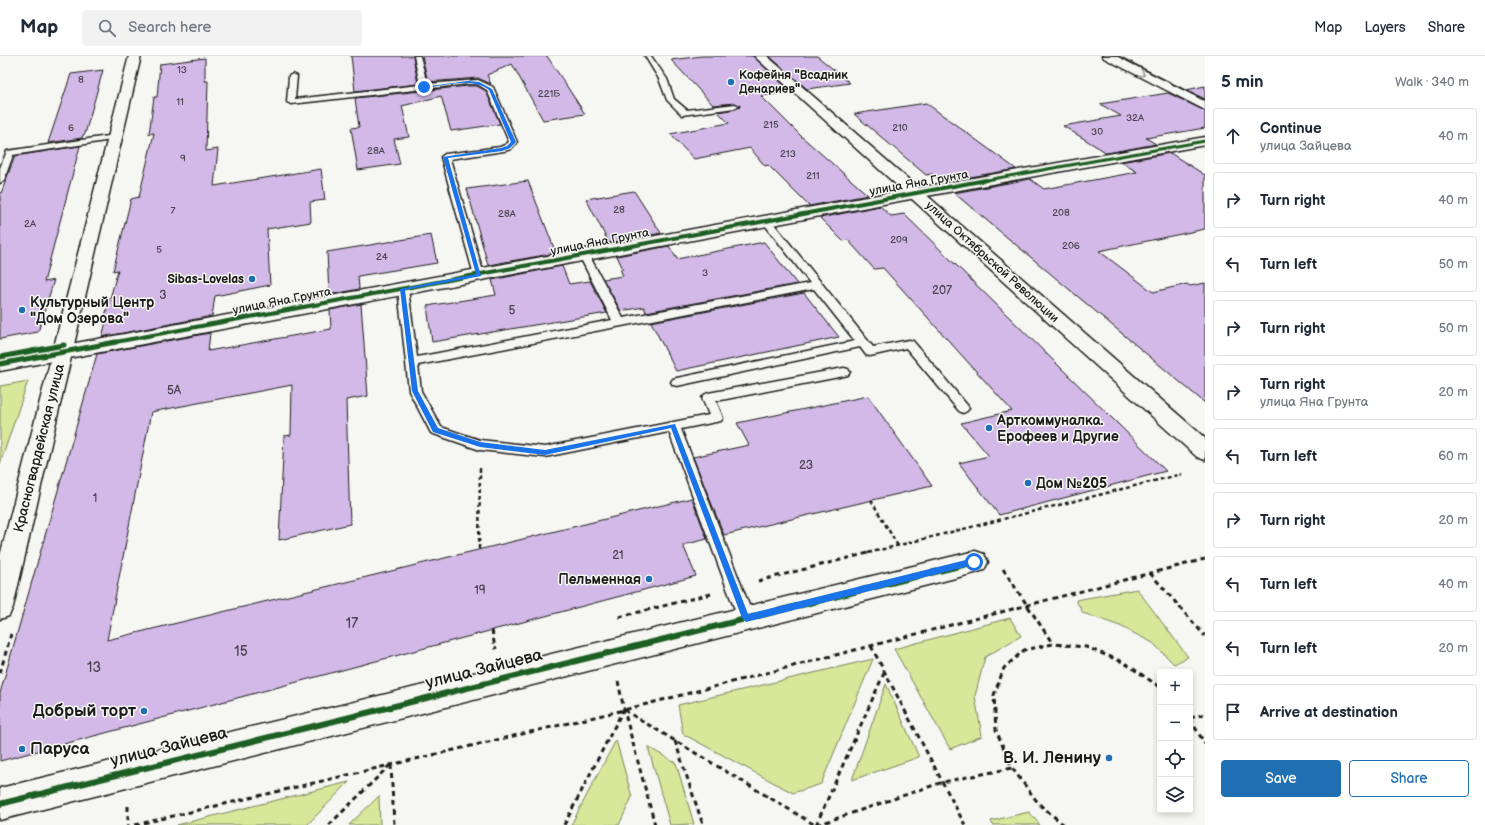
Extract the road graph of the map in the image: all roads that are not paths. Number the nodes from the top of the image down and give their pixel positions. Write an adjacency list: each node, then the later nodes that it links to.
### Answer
1 (135, 56): 10 (street, Красногвардейская улица)
2 (417, 56): 7 (lane)
3 (648, 56): 8 (lane)
4 (760, 56): 13 (street, улица Октябрьской Революции)
5 (1108, 56): 9 (street, one-way to 9)
6 (293, 76): 7 (lane)
7 (424, 87): 16 (lane)
8 (735, 106)
9 (1205, 106)
10 (115, 137): 12 (lane); 21 (street, Красногвардейская улица)
11 (1205, 142): 13 (street, улица Яна Грунта)
12 (0, 180)
13 (916, 193): 14 (street, улица Яна Грунта); 28 (street, улица Октябрьской Революции)
14 (767, 221): 15 (street, улица Яна Грунта); 17 (lane)
15 (584, 255): 16 (street, улица Яна Грунта); 19 (lane)
16 (479, 275): 18 (street, улица Яна Грунта)
17 (817, 285): 19 (lane); 20 (lane)
18 (403, 289): 21 (street, улица Яна Грунта); 22 (lane)
19 (619, 322): 22 (lane)
20 (863, 343): 25 (lane); 26 (lane)
21 (62, 353): 23 (street, улица Яна Грунта); 30 (street, Красногвардейская улица)
22 (411, 362): 27 (lane)
23 (0, 364)
24 (844, 372): 27 (lane)
25 (677, 382)
26 (963, 408)
27 (673, 426): 31 (lane)
28 (1205, 451)
29 (974, 562): 31 (street, улица Зайцева)
30 (0, 607)
31 (746, 618): 32 (street, улица Зайцева)
32 (0, 804)

